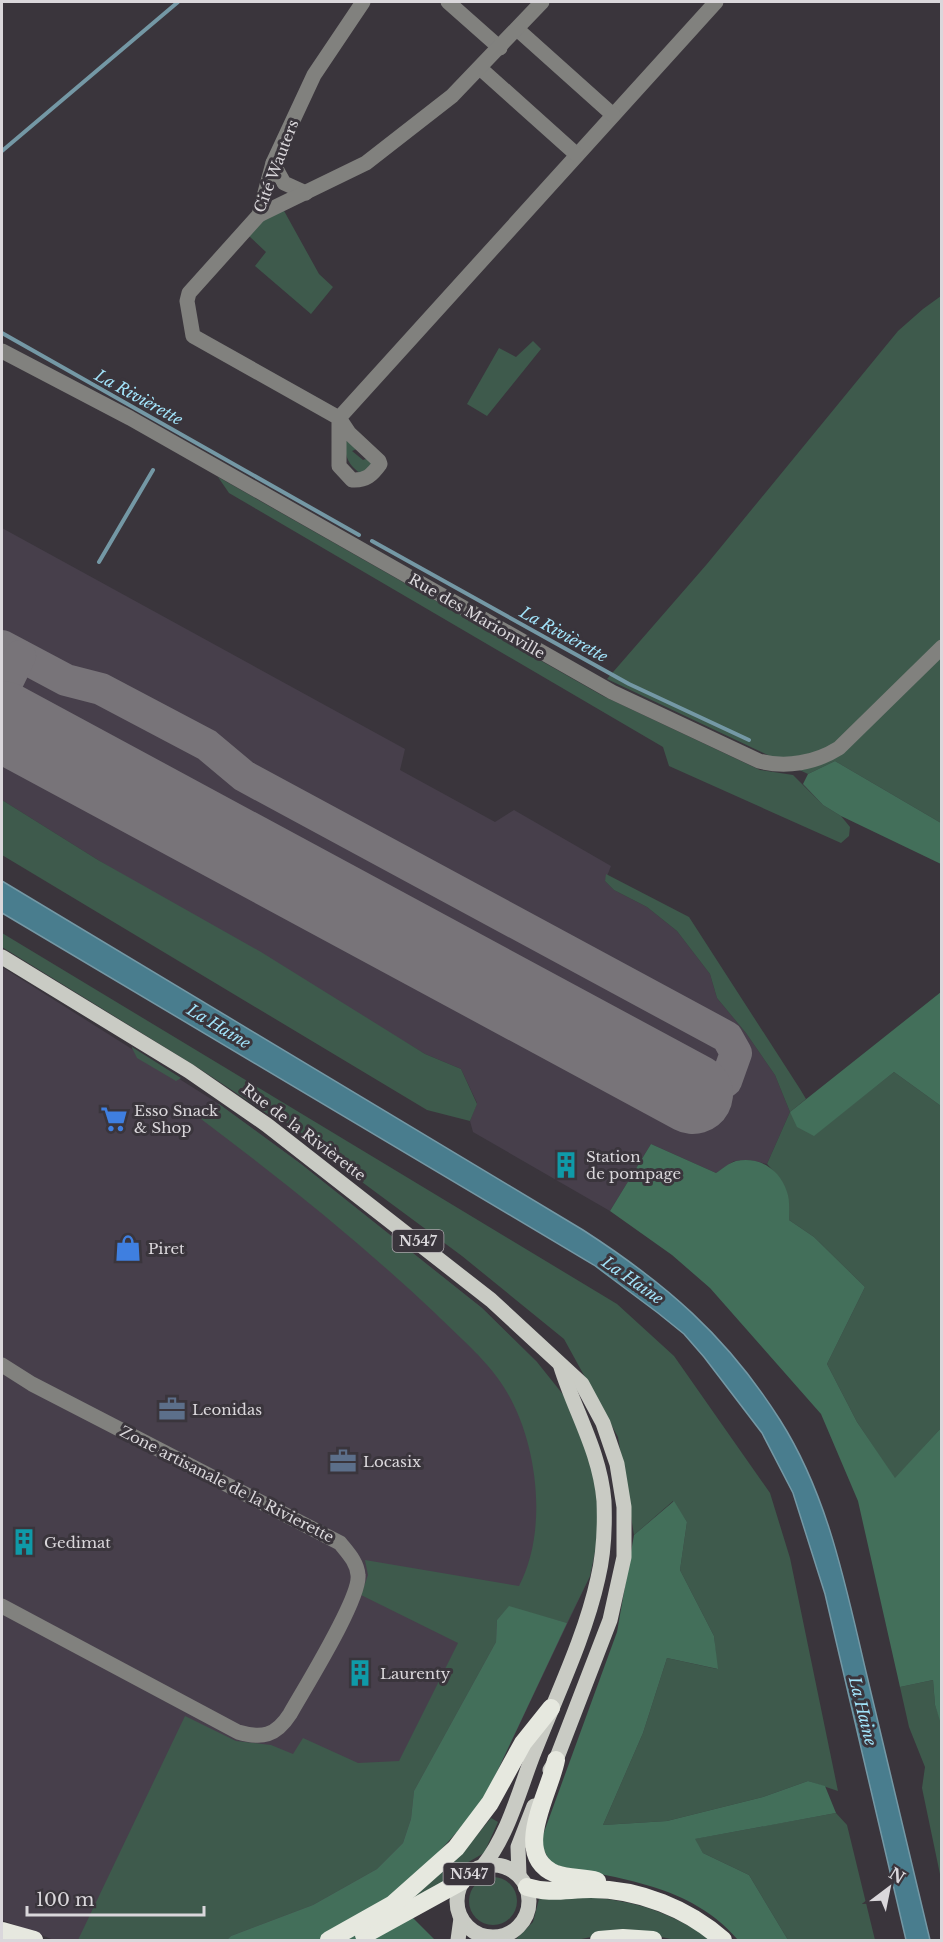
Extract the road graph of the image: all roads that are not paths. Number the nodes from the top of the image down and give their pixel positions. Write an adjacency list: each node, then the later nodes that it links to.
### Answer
1 (363, 2): 10 (street, Cité Wauters)
2 (448, 2): 6 (street)
3 (542, 2): 5 (street)
4 (716, 2): 8 (street, Cité Wauters)
5 (517, 29): 6 (street); 8 (street)
6 (500, 48): 7 (street)
7 (481, 69): 9 (street); 11 (street)
8 (613, 115): 9 (street, Cité Wauters)
9 (577, 154): 12 (street, Cité Wauters)
10 (273, 163): 11 (street); 12 (street, Cité Wauters)
11 (306, 193): 12 (street)
12 (259, 215)
13 (2, 351): 14 (street, Rue des Marionville)
14 (942, 647)
15 (2, 957): 17 (main road, Rue de la Rivièrette / N547)
16 (2, 1365): 18 (street, Zone artisanale de la Rivierette)
17 (561, 1367): 19 (main road, N547); 20 (main road, N547)
18 (2, 1606)
19 (551, 1708): 21 (main road, N547); 30 (highway)
20 (556, 1760): 23 (main road, N547); 24 (highway)
21 (483, 1866): 22 (main road, N547); 23 (main road, N547)
22 (462, 1881): 25 (main road, N547); 31 (highway)
23 (523, 1881): 24 (highway); 27 (main road, N547)
24 (633, 1894): 35 (highway)
25 (461, 1918): 27 (main road, N547); 32 (main road, N547)
26 (2, 1931): 28 (highway); 29 (highway)
27 (494, 1939)
28 (20, 1941)
29 (34, 1941)
30 (329, 1941)
31 (351, 1941)
32 (458, 1941)
33 (599, 1941): 34 (highway)
34 (653, 1941)
35 (723, 1941)

